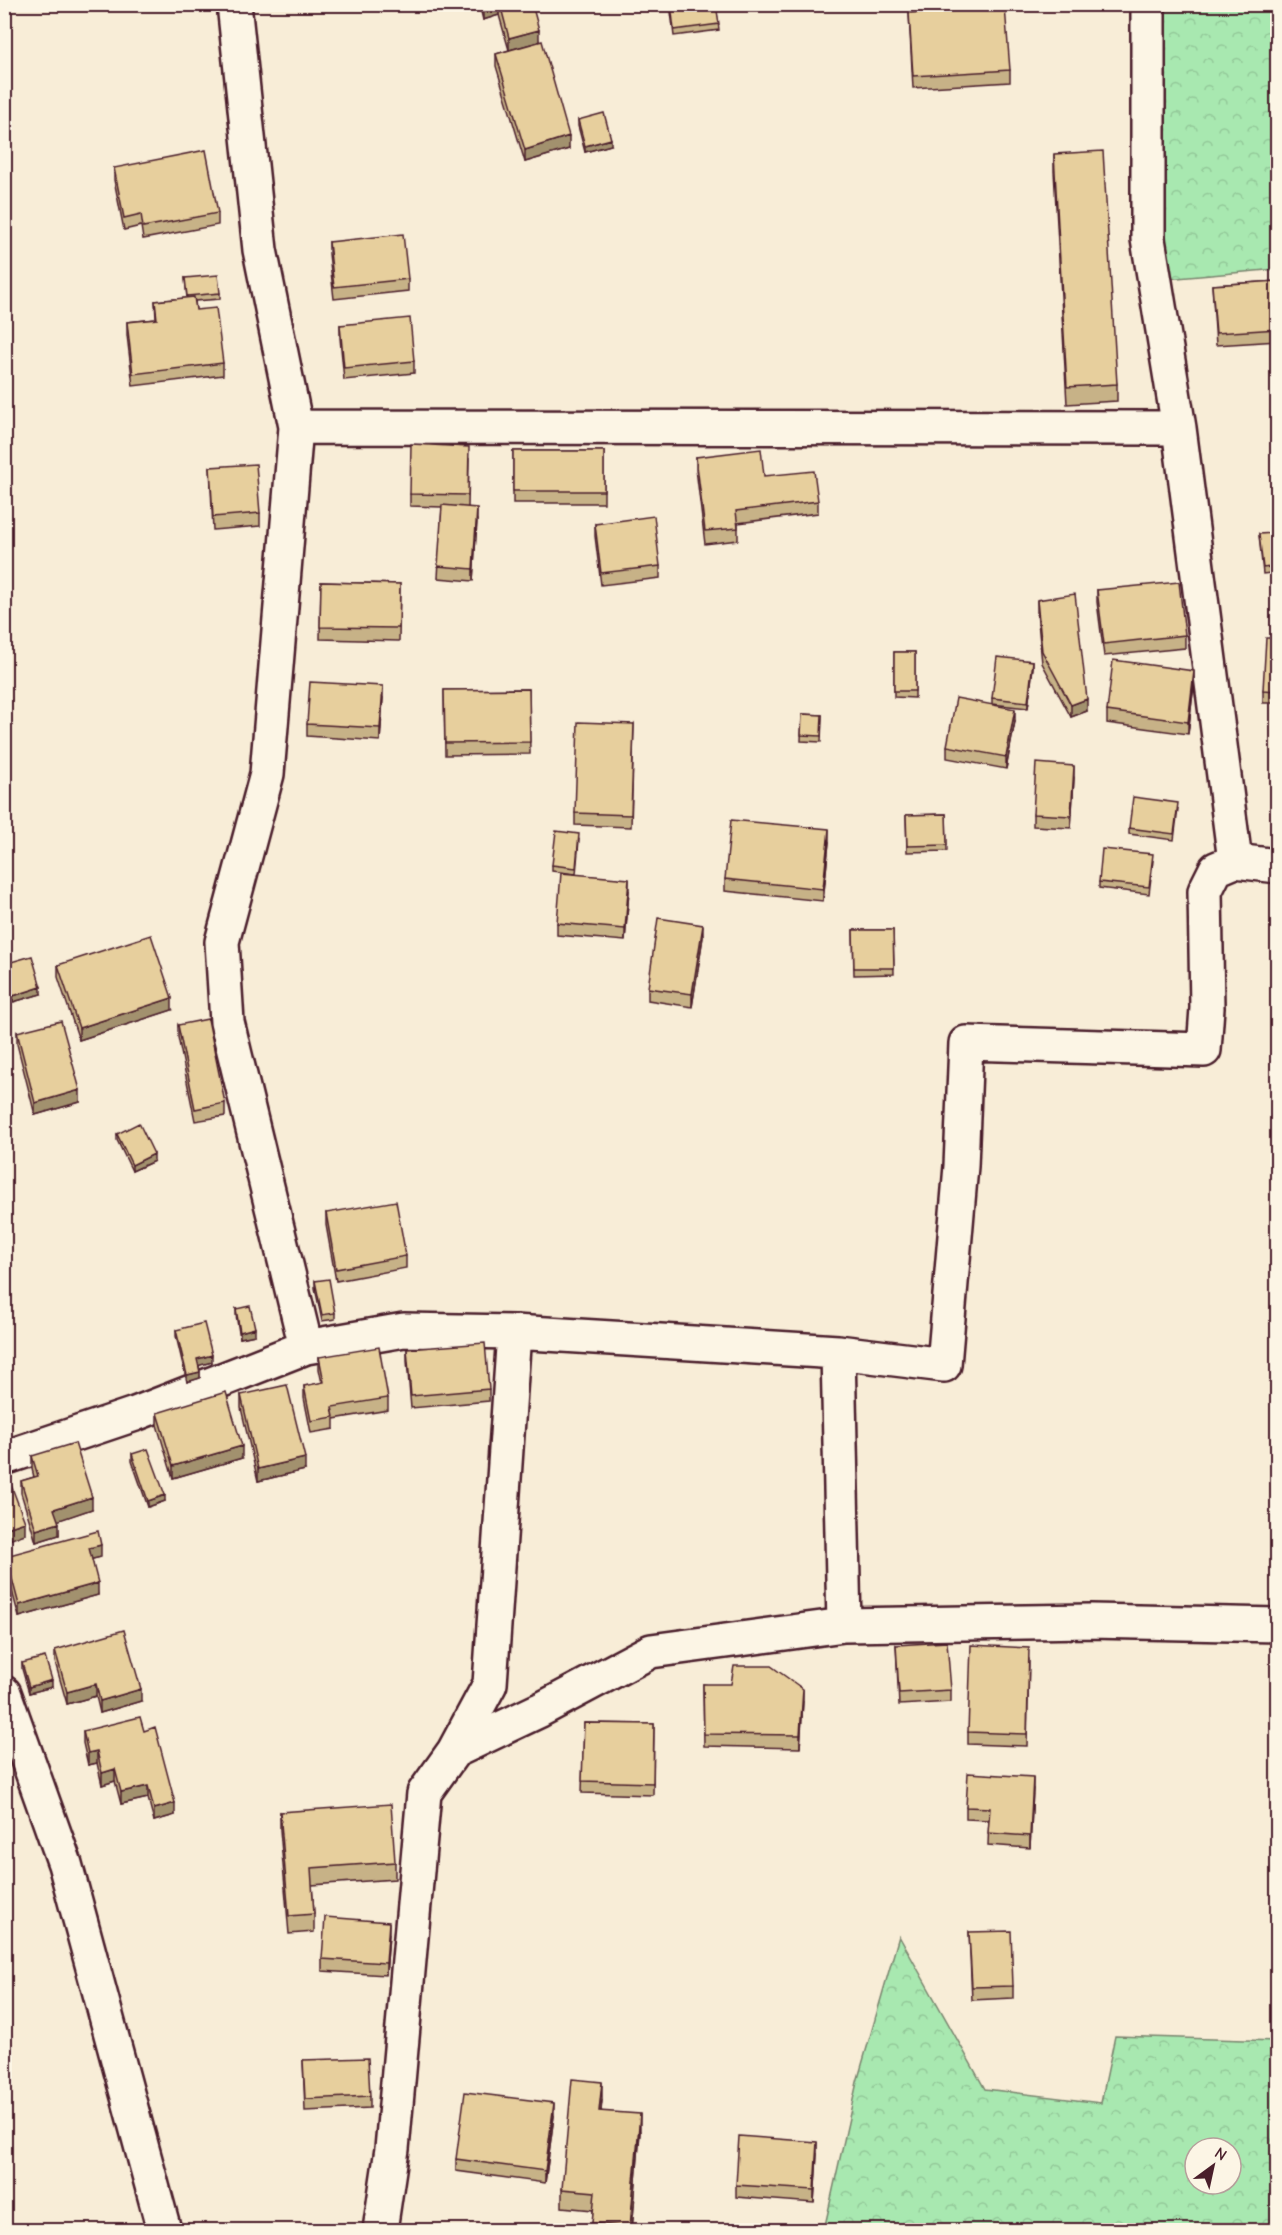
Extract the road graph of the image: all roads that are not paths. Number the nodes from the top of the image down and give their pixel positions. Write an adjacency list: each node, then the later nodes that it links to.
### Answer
1 (234, 4): 3 (street)
2 (1148, 4): 4 (street)
3 (296, 427): 4 (street); 8 (street)
4 (1179, 428): 5 (street)
5 (1235, 861): 6 (street); 9 (street)
6 (1278, 866)
7 (514, 1332): 8 (street); 9 (street); 14 (street)
8 (306, 1347): 10 (street)
9 (838, 1352): 11 (street)
10 (4, 1458)
11 (844, 1624): 12 (street); 14 (street)
12 (1278, 1625)
13 (4, 1694): 15 (street)
14 (454, 1751): 16 (street)
15 (164, 2230)
16 (380, 2230)

